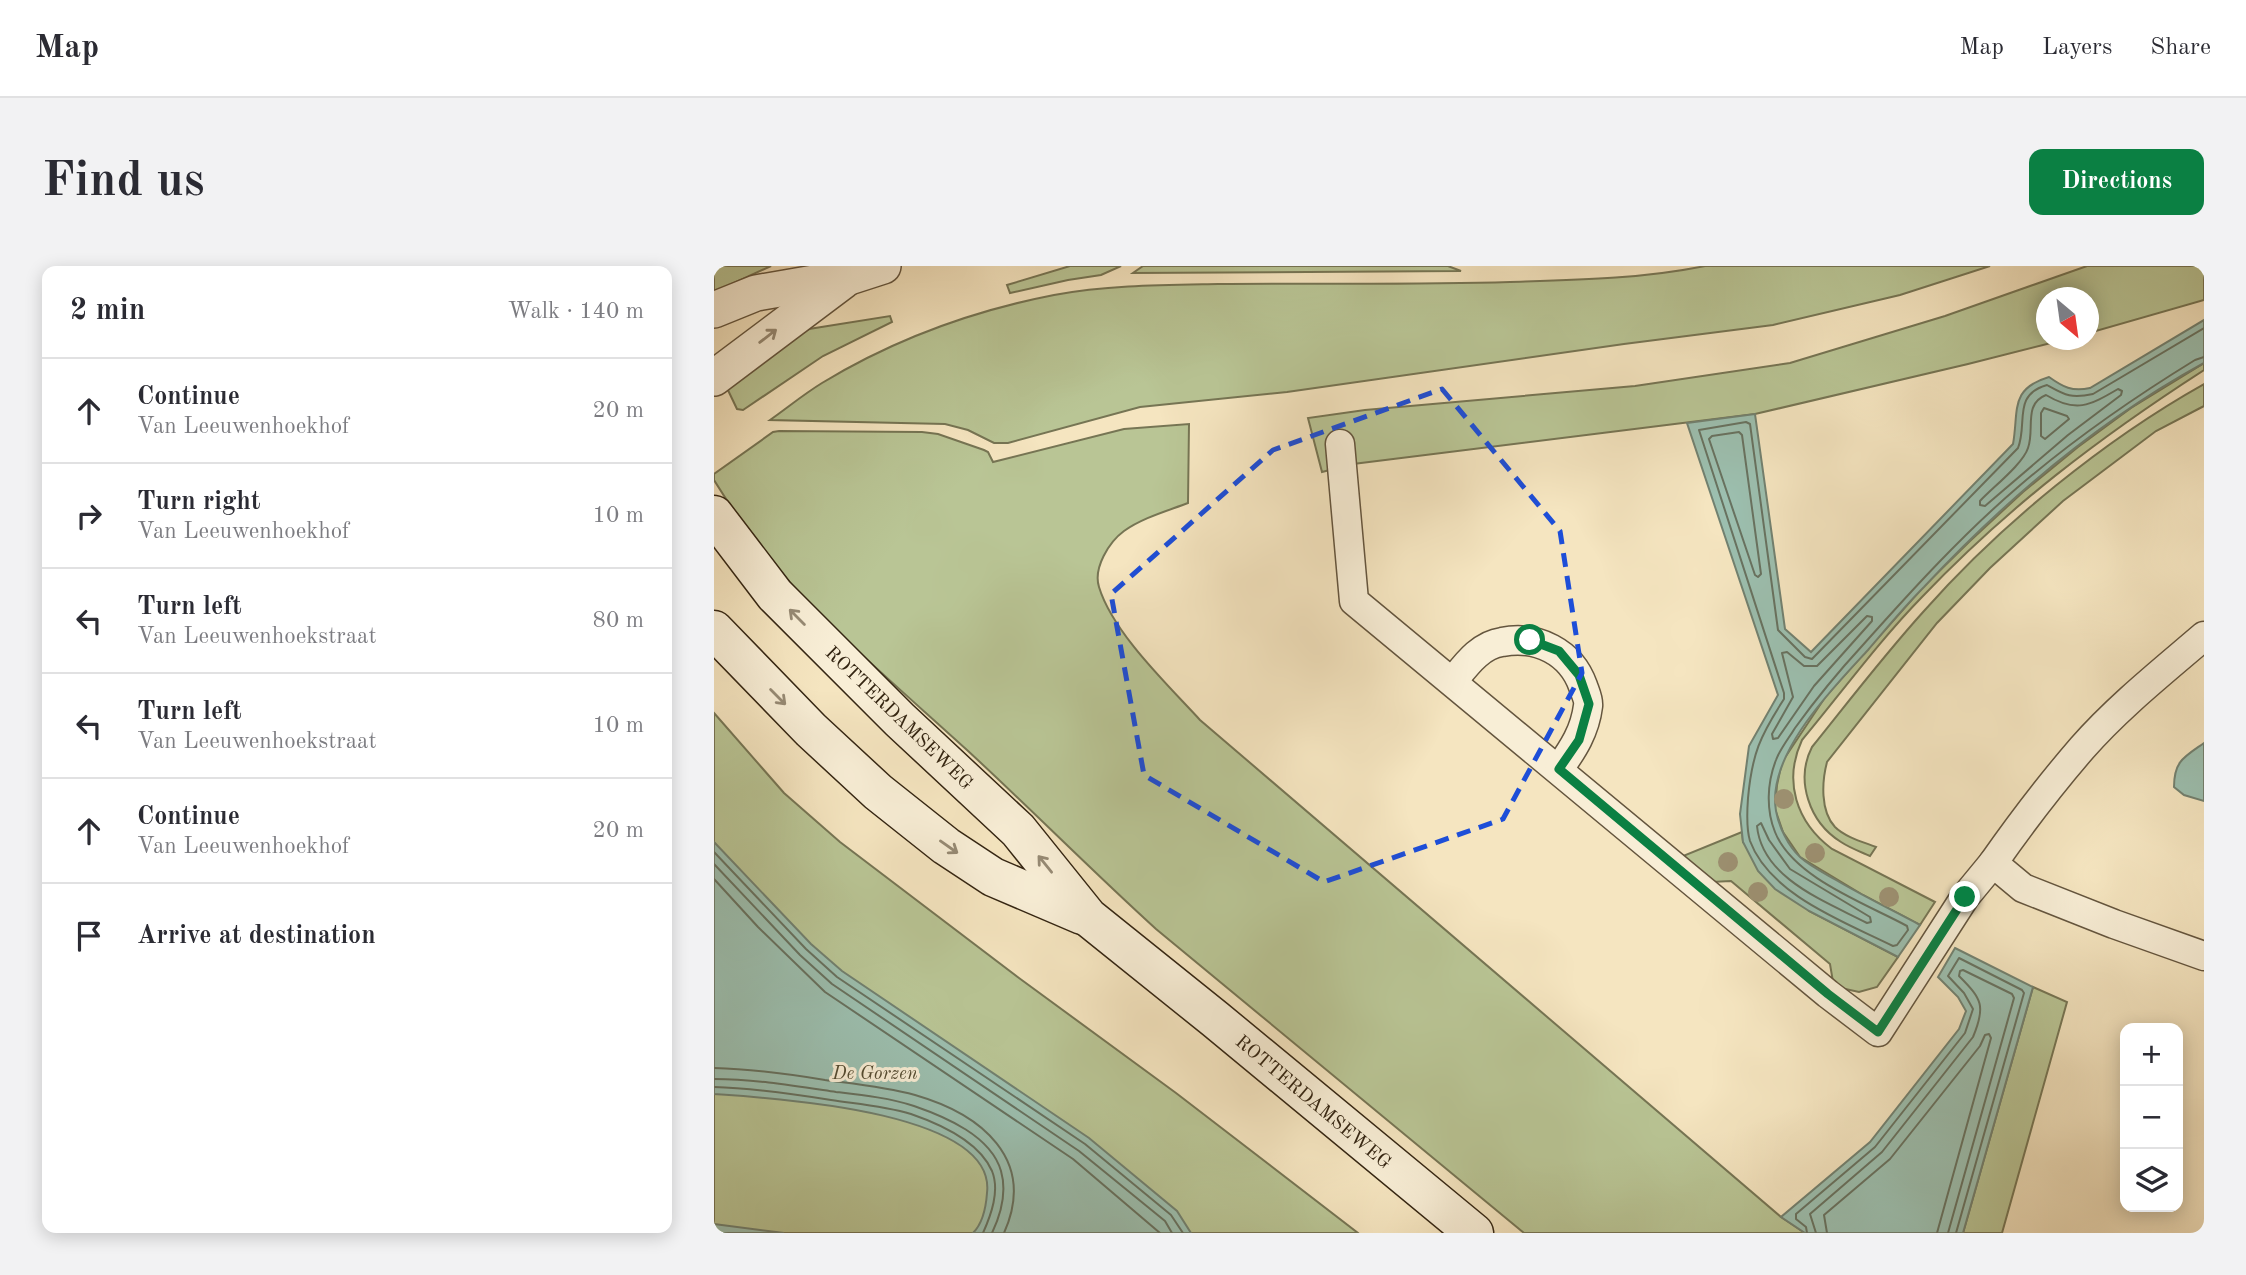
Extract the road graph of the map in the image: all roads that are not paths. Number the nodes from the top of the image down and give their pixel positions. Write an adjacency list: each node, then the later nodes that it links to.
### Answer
1 (883, 266): 2 (street)
2 (849, 277): 3 (street); 4 (street, one-way to 2)
3 (714, 310)
4 (714, 378)
5 (1340, 444): 9 (street)
6 (714, 515): 12 (main road, ROTTERDAMSEWEG, one-way to 6)
7 (714, 630): 12 (main road, ROTTERDAMSEWEG, one-way to 12)
8 (2204, 636): 11 (street)
9 (1453, 681): 10 (street); 10 (street)
10 (1559, 769): 11 (street)
11 (1993, 863): 13 (street)
12 (1087, 917): 14 (main road, ROTTERDAMSEWEG)
13 (2204, 956)
14 (1474, 1233)

